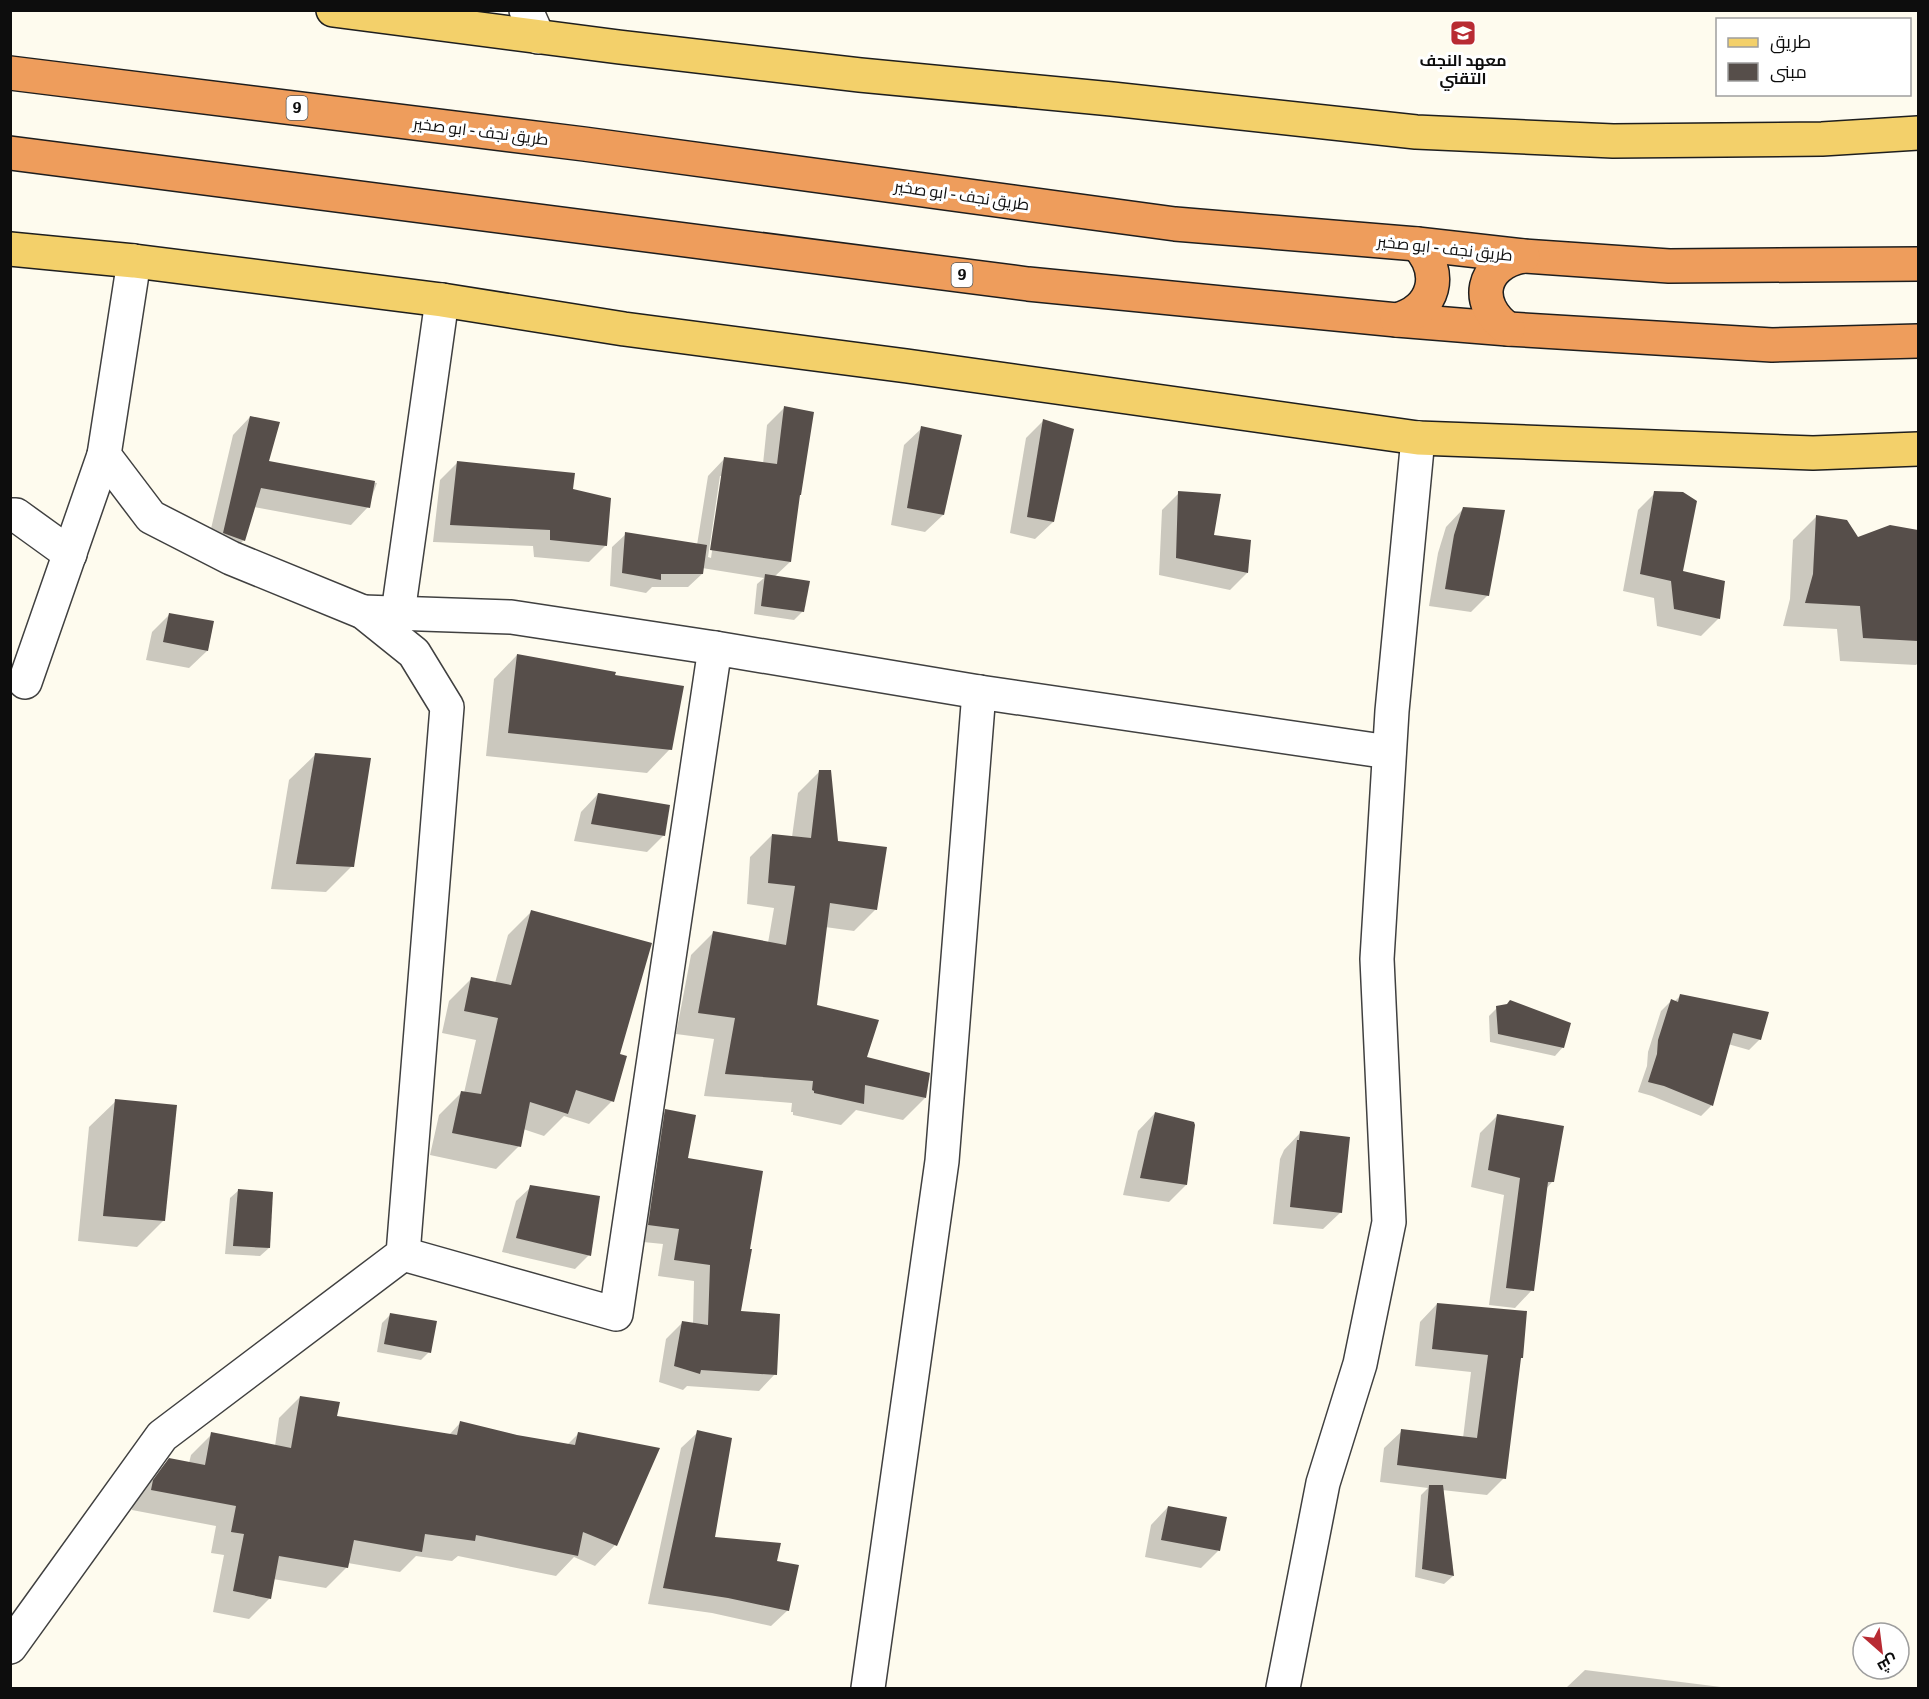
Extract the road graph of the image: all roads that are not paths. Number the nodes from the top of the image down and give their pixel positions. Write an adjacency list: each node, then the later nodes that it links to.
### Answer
1 (333, 10): 2 (main road)
2 (532, 24): 4 (main road)
3 (10, 73): 6 (highway, طريق نجف - ابو صخير / 9)
4 (1918, 133)
5 (10, 153): 12 (highway, 9)
6 (1417, 244): 8 (highway, طريق نجف - ابو صخير / 9); 12 (highway)
7 (10, 249): 9 (main road)
8 (1523, 256): 10 (highway, طريق نجف - ابو صخير / 9); 13 (highway)
9 (134, 261): 11 (main road); 17 (street)
10 (1918, 264)
11 (442, 300): 15 (main road); 21 (street)
12 (1397, 320): 13 (highway, 9)
13 (1508, 328): 14 (highway, 9)
14 (1918, 341)
15 (1418, 438): 16 (main road); 25 (street)
16 (1918, 448)
17 (104, 455): 19 (street); 20 (street)
18 (10, 515): 19 (street)
19 (69, 554): 23 (street)
20 (363, 612): 21 (street); 26 (street)
21 (398, 613): 22 (street)
22 (715, 648): 24 (street); 26 (street)
23 (25, 682)
24 (979, 692): 25 (street); 28 (street)
25 (1389, 753): 29 (street)
26 (403, 1254): 27 (street)
27 (10, 1647)
28 (868, 1689)
29 (1283, 1689)

